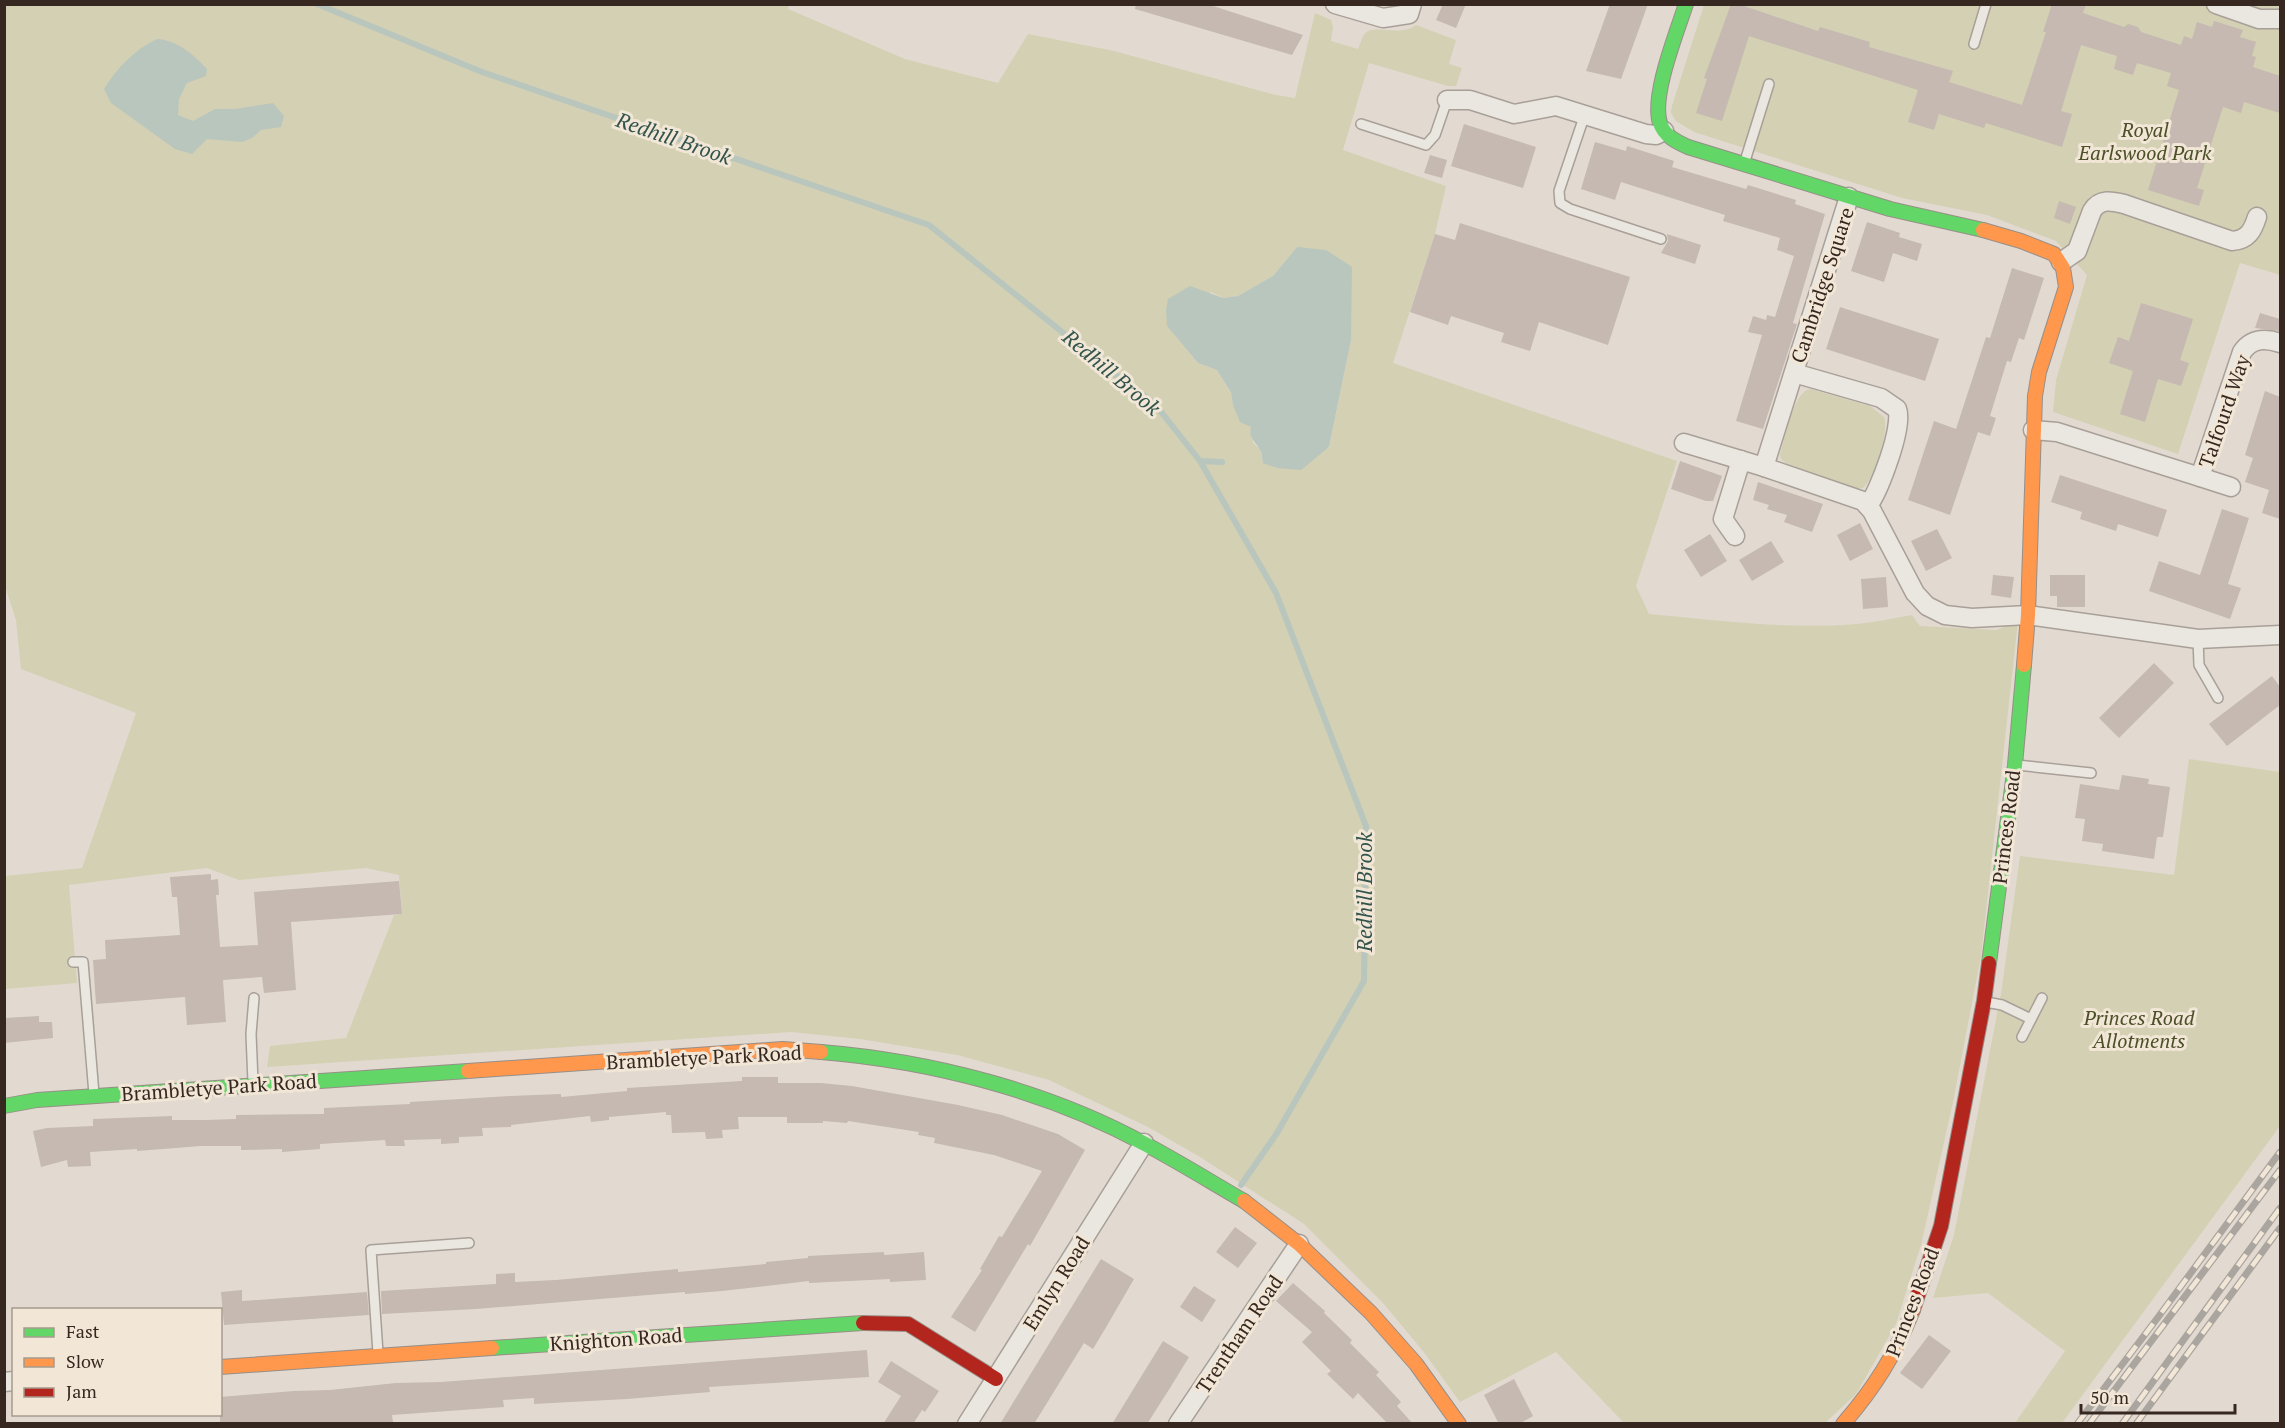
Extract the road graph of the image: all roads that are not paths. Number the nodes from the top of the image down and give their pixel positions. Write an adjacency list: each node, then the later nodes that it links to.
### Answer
1 (1335, 4): 2 (street)
2 (1412, 4)
3 (1686, 4): 12 (street)
4 (1986, 4): 7 (lane)
5 (2216, 4): 6 (street)
6 (2280, 19)
7 (1974, 44)
8 (1769, 84): 13 (lane)
9 (1447, 100): 10 (street); 11 (lane)
10 (1585, 114): 12 (street); 16 (lane)
11 (1361, 124)
12 (1664, 131): 13 (street)
13 (1744, 164): 14 (street)
14 (1849, 197): 17 (street); 19 (street, Cambridge Square)
15 (2257, 217): 17 (street)
16 (1661, 239)
17 (2061, 262): 20 (street)
18 (2280, 343): 24 (street, Talfourd Way)
19 (1794, 373): 23 (street, Cambridge Square); 26 (street, Cambridge Square)
20 (2033, 430): 24 (street, Talfourd Way); 28 (street)
21 (1684, 443): 22 (street)
22 (1741, 460): 23 (street); 27 (street)
23 (1764, 467): 26 (street)
24 (2200, 477): 25 (street, Talfourd Way)
25 (2231, 487)
26 (1868, 506): 28 (street)
27 (1735, 536)
28 (2028, 615): 30 (street); 32 (street, Princes Road)
29 (2280, 635): 30 (street)
30 (2198, 639): 31 (lane)
31 (2218, 698)
32 (2014, 765): 33 (lane); 37 (street, Princes Road)
33 (2091, 773)
34 (74, 962): 41 (lane)
35 (254, 998): 40 (lane)
36 (2042, 998): 38 (lane)
37 (1984, 1001): 38 (lane); 52 (street, Princes Road)
38 (2031, 1019): 39 (lane)
39 (2022, 1037)
40 (254, 1084): 41 (street, Brambletye Park Road); 43 (street, Brambletye Park Road)
41 (94, 1096): 42 (street, Brambletye Park Road)
42 (4, 1106)
43 (1144, 1143): 45 (street, Brambletye Park Road); 48 (street, Emlyn Road)
44 (469, 1244): 46 (lane)
45 (1299, 1244): 50 (street, Trentham Road); 51 (street, Brambletye Park Road)
46 (378, 1356): 47 (street, Knighton Road); 48 (street, Knighton Road)
47 (222, 1367)
48 (996, 1379): 49 (street, Emlyn Road)
49 (967, 1424)
50 (1178, 1424)
51 (1459, 1424)
52 (1843, 1424)

